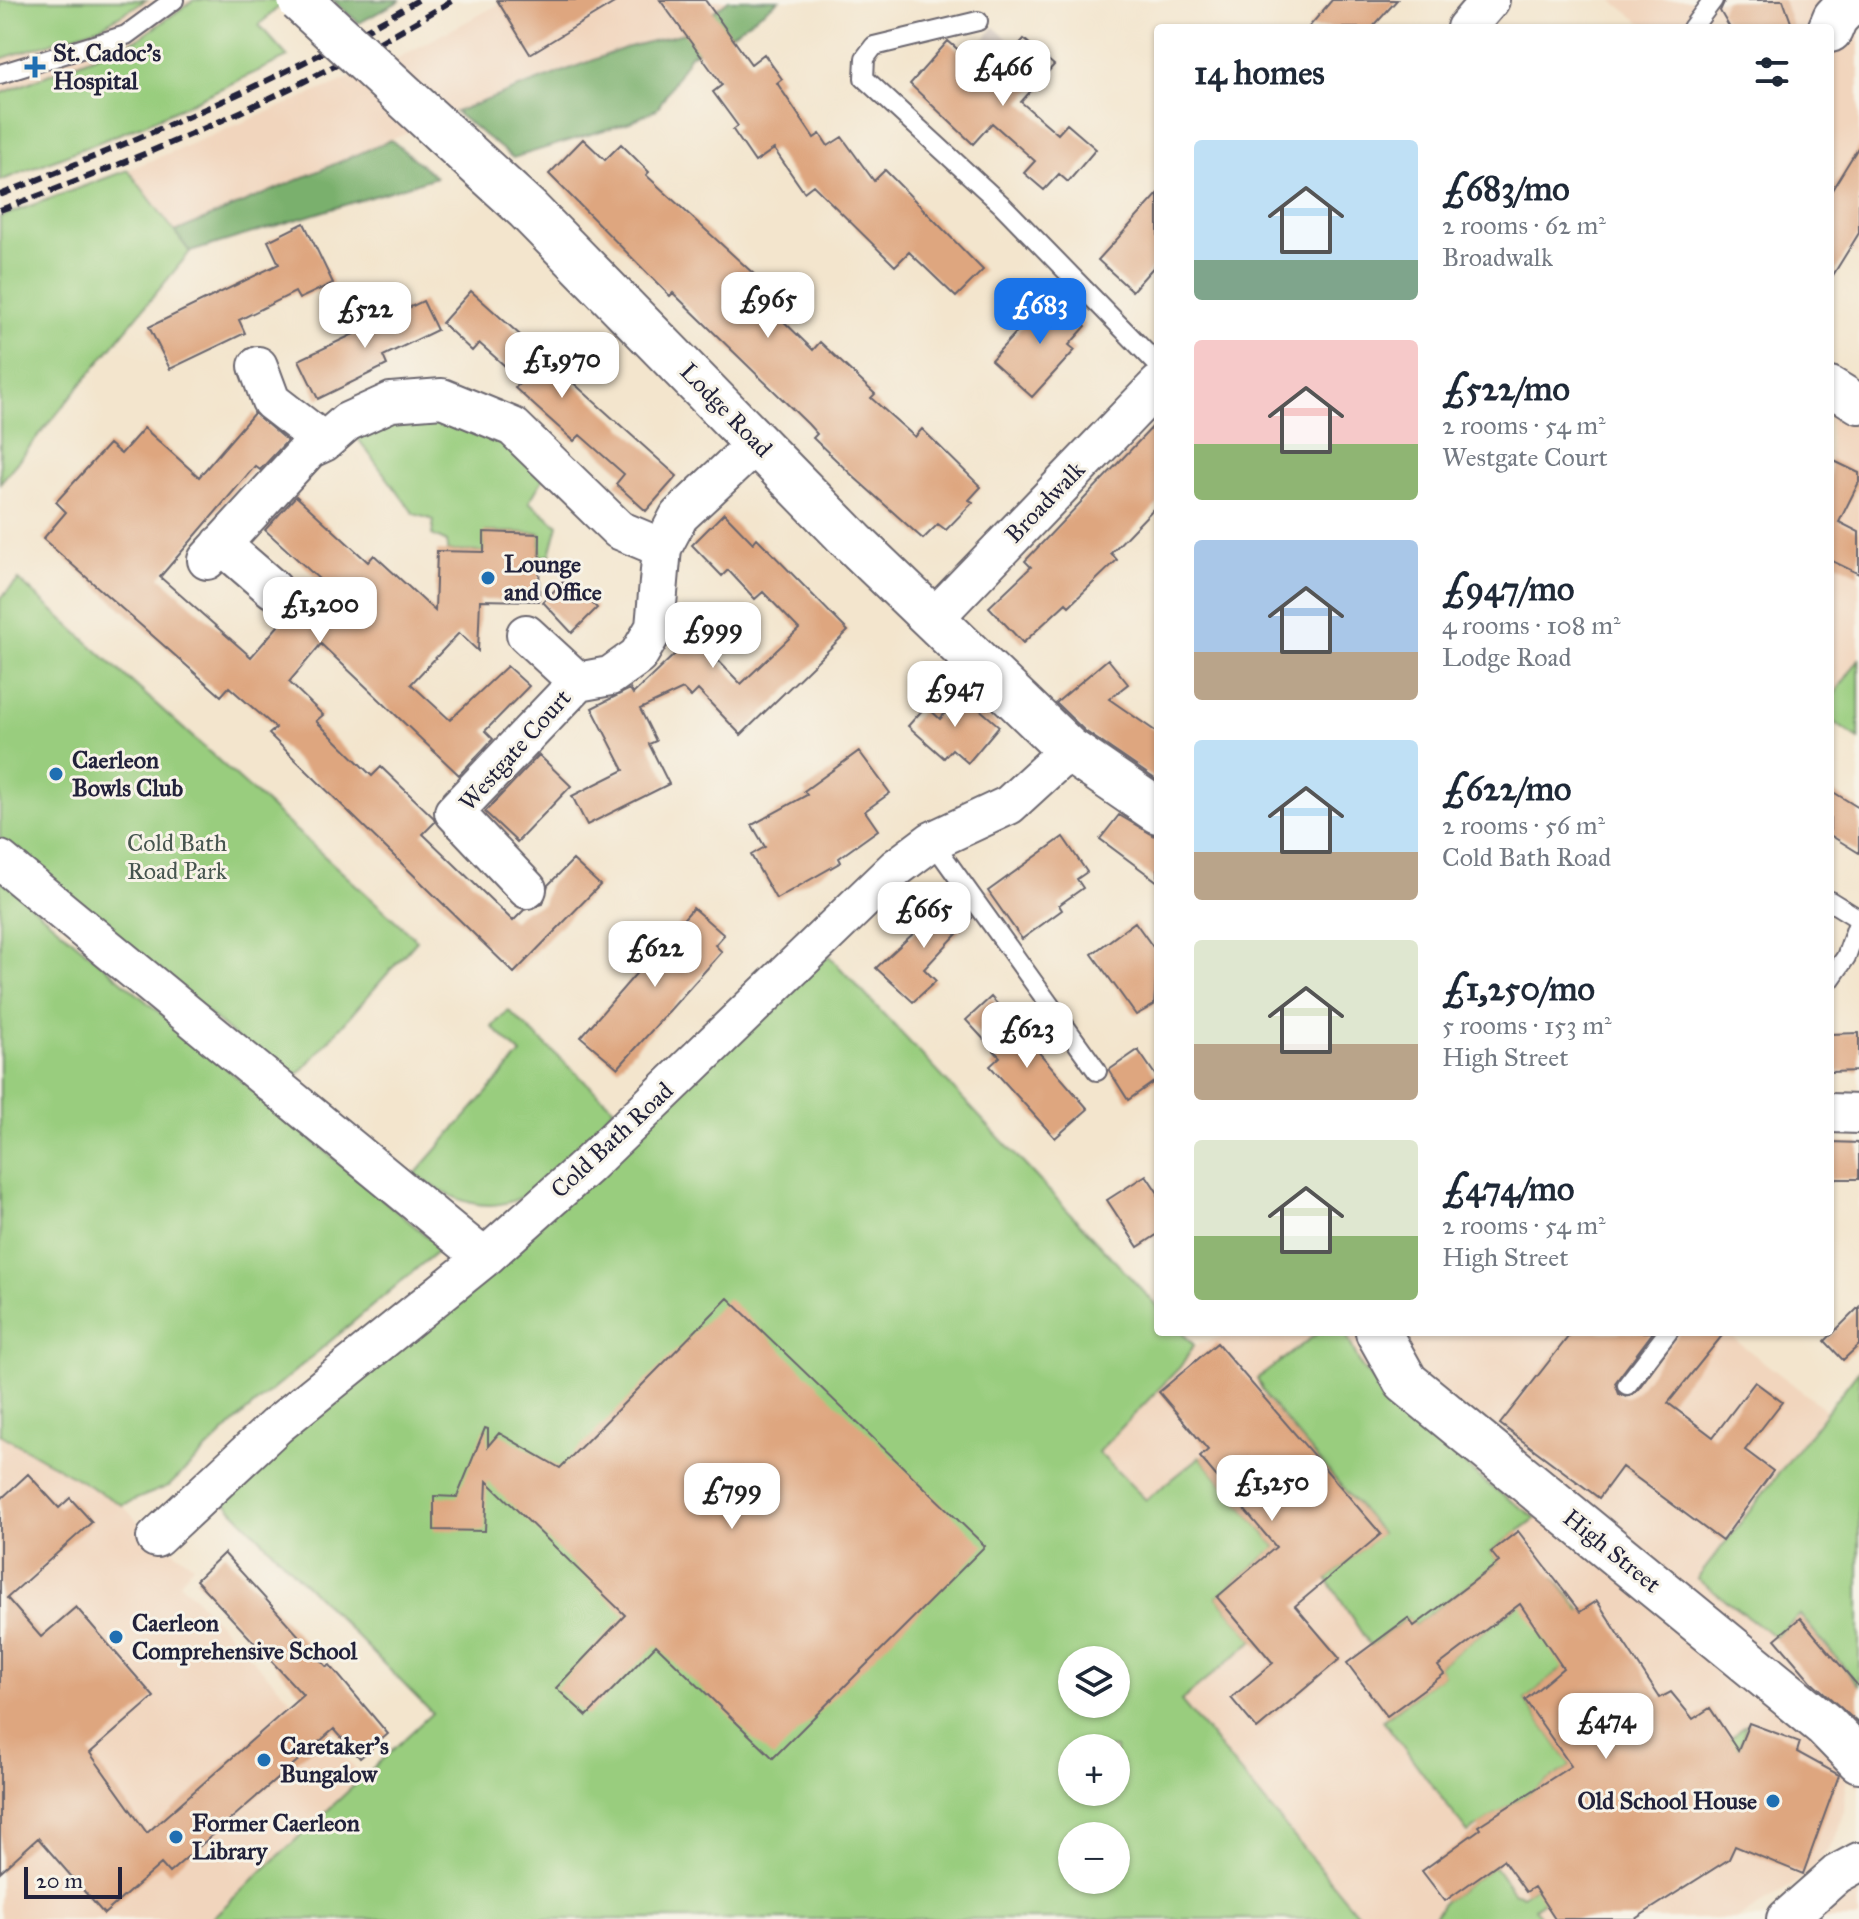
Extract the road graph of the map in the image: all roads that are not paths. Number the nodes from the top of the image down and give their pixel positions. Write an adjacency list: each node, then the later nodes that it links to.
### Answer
1 (174, 0): 10 (lane)
2 (300, 0): 17 (street, Lodge Road, bridge)
3 (1490, 0): 7 (street)
4 (1713, 0): 8 (lane)
5 (1852, 0): 9 (street)
6 (978, 21): 11 (lane)
7 (1469, 24)
8 (1695, 24)
9 (1832, 24)
10 (0, 74)
11 (1154, 361)
12 (258, 366): 16 (street)
13 (1834, 388): 15 (street)
14 (1154, 389): 20 (street, Broadwalk)
15 (1859, 404)
16 (324, 442): 18 (street); 19 (street)
17 (758, 442): 18 (street, Westgate Court); 20 (street, Lodge Road)
18 (662, 548): 22 (street, Westgate Court)
19 (273, 589)
20 (933, 619): 23 (street, Lodge Road)
21 (526, 634): 22 (street, Westgate Court)
22 (578, 682): 27 (street, Westgate Court)
23 (1069, 750): 24 (street, Lodge Road); 25 (street, Cold Bath Road)
24 (1154, 808)
25 (932, 841): 31 (lane); 34 (street, Cold Bath Road)
26 (0, 860): 34 (street)
27 (527, 889)
28 (1834, 904): 29 (lane)
29 (1859, 920): 30 (lane)
30 (1834, 974)
31 (1097, 1071)
32 (1834, 1113): 33 (street)
33 (1859, 1114)
34 (484, 1258): 38 (street, Cold Bath Road)
35 (1380, 1336): 39 (street, High Street)
36 (1665, 1336): 37 (lane)
37 (1627, 1385)
38 (156, 1538)
39 (1859, 1760)
40 (1859, 1839): 41 (street)
41 (1848, 1868): 42 (street)
42 (1786, 1919)

